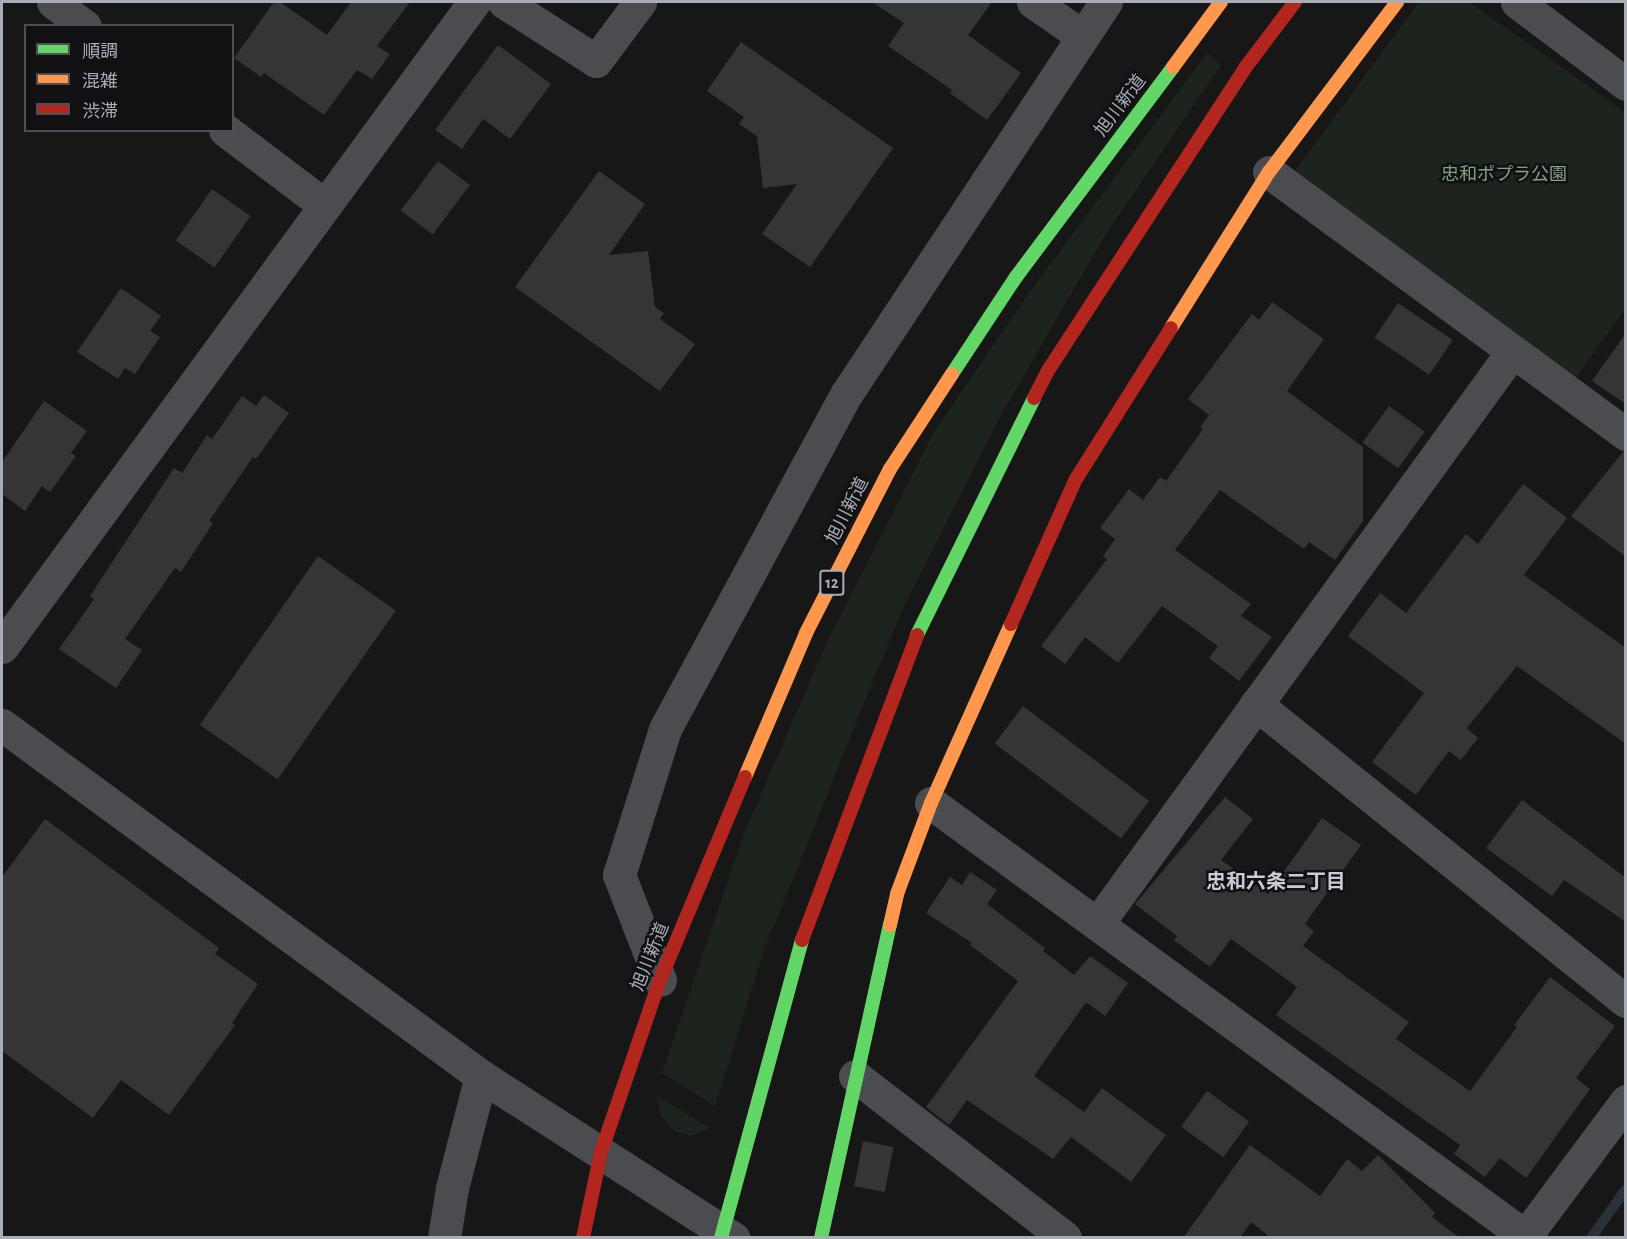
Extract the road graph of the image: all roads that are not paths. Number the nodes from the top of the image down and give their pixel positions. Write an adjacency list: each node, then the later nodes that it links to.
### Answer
1 (53, 2): 11 (street)
2 (474, 2): 16 (street)
3 (504, 2): 4 (street)
4 (640, 2)
5 (1033, 2): 12 (street)
6 (1106, 2): 12 (street)
7 (1221, 2): 24 (main road, 旭川新道 / 12)
8 (1295, 2): 30 (main road)
9 (1397, 2): 15 (main road)
10 (1517, 2): 13 (street)
11 (82, 24)
12 (1081, 35): 24 (street)
13 (1626, 84)
14 (228, 132): 16 (street)
15 (1269, 172): 17 (street); 22 (main road)
16 (323, 204): 19 (street)
17 (1512, 352): 18 (street); 20 (street)
18 (1626, 434)
19 (2, 647)
20 (1256, 704): 23 (street); 25 (street)
21 (2, 725): 26 (street)
22 (931, 804): 23 (street); 27 (main road)
23 (1098, 923): 31 (street)
24 (660, 980): 29 (main road, 旭川新道 / 12)
25 (1626, 1001)
26 (481, 1076): 29 (street); 32 (street)
27 (855, 1076): 34 (main road); 35 (street)
28 (1626, 1101): 31 (street)
29 (601, 1152): 30 (street); 33 (main road, 旭川新道 / 12)
30 (725, 1235)
31 (1525, 1237)
32 (444, 1238)
33 (583, 1238)
34 (821, 1238)
35 (1065, 1238)

